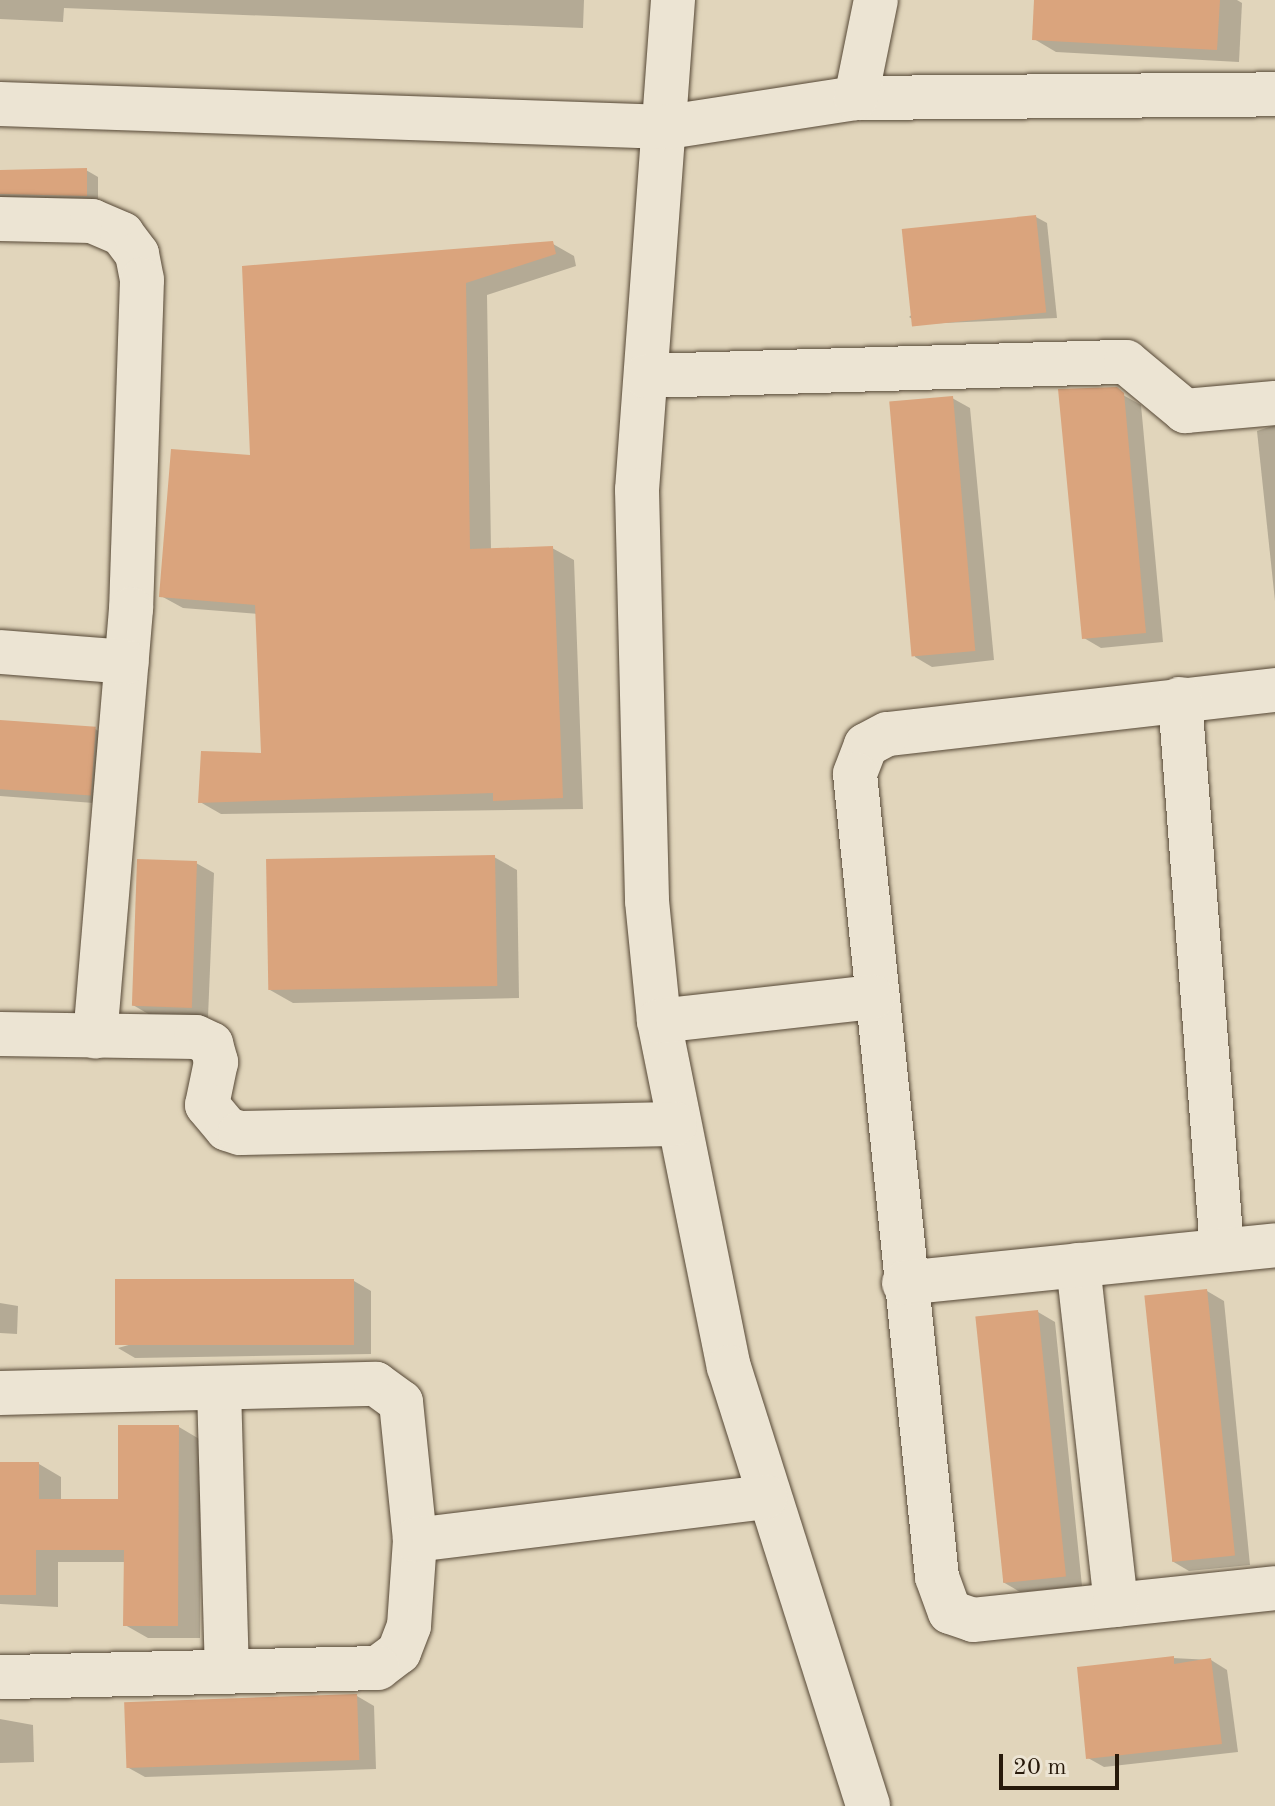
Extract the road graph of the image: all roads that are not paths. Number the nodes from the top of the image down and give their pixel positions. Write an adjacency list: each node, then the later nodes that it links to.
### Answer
1 (673, 0): 6 (street)
2 (876, 0): 4 (street)
3 (1275, 94): 4 (street)
4 (856, 98): 6 (street)
5 (0, 104): 6 (street)
6 (668, 127): 8 (street)
7 (0, 219): 11 (street)
8 (646, 376): 9 (street); 15 (street)
9 (1275, 403)
10 (0, 652): 11 (street)
11 (127, 662): 17 (street)
12 (1275, 690): 13 (street)
13 (1180, 699): 14 (street); 20 (street)
14 (873, 997): 15 (street); 22 (street)
15 (659, 1021): 18 (street)
16 (0, 1034): 17 (street)
17 (95, 1036): 18 (street)
18 (675, 1124): 25 (street)
19 (1275, 1245): 20 (street)
20 (1222, 1250): 21 (street)
21 (1078, 1265): 22 (street); 28 (street)
22 (904, 1283): 28 (street)
23 (219, 1388): 24 (street); 26 (street); 29 (street)
24 (0, 1393)
25 (765, 1497): 26 (street); 31 (street)
26 (415, 1540): 29 (street)
27 (1275, 1588): 28 (street)
28 (1116, 1605)
29 (227, 1672): 30 (street)
30 (0, 1677)
31 (868, 1806)

